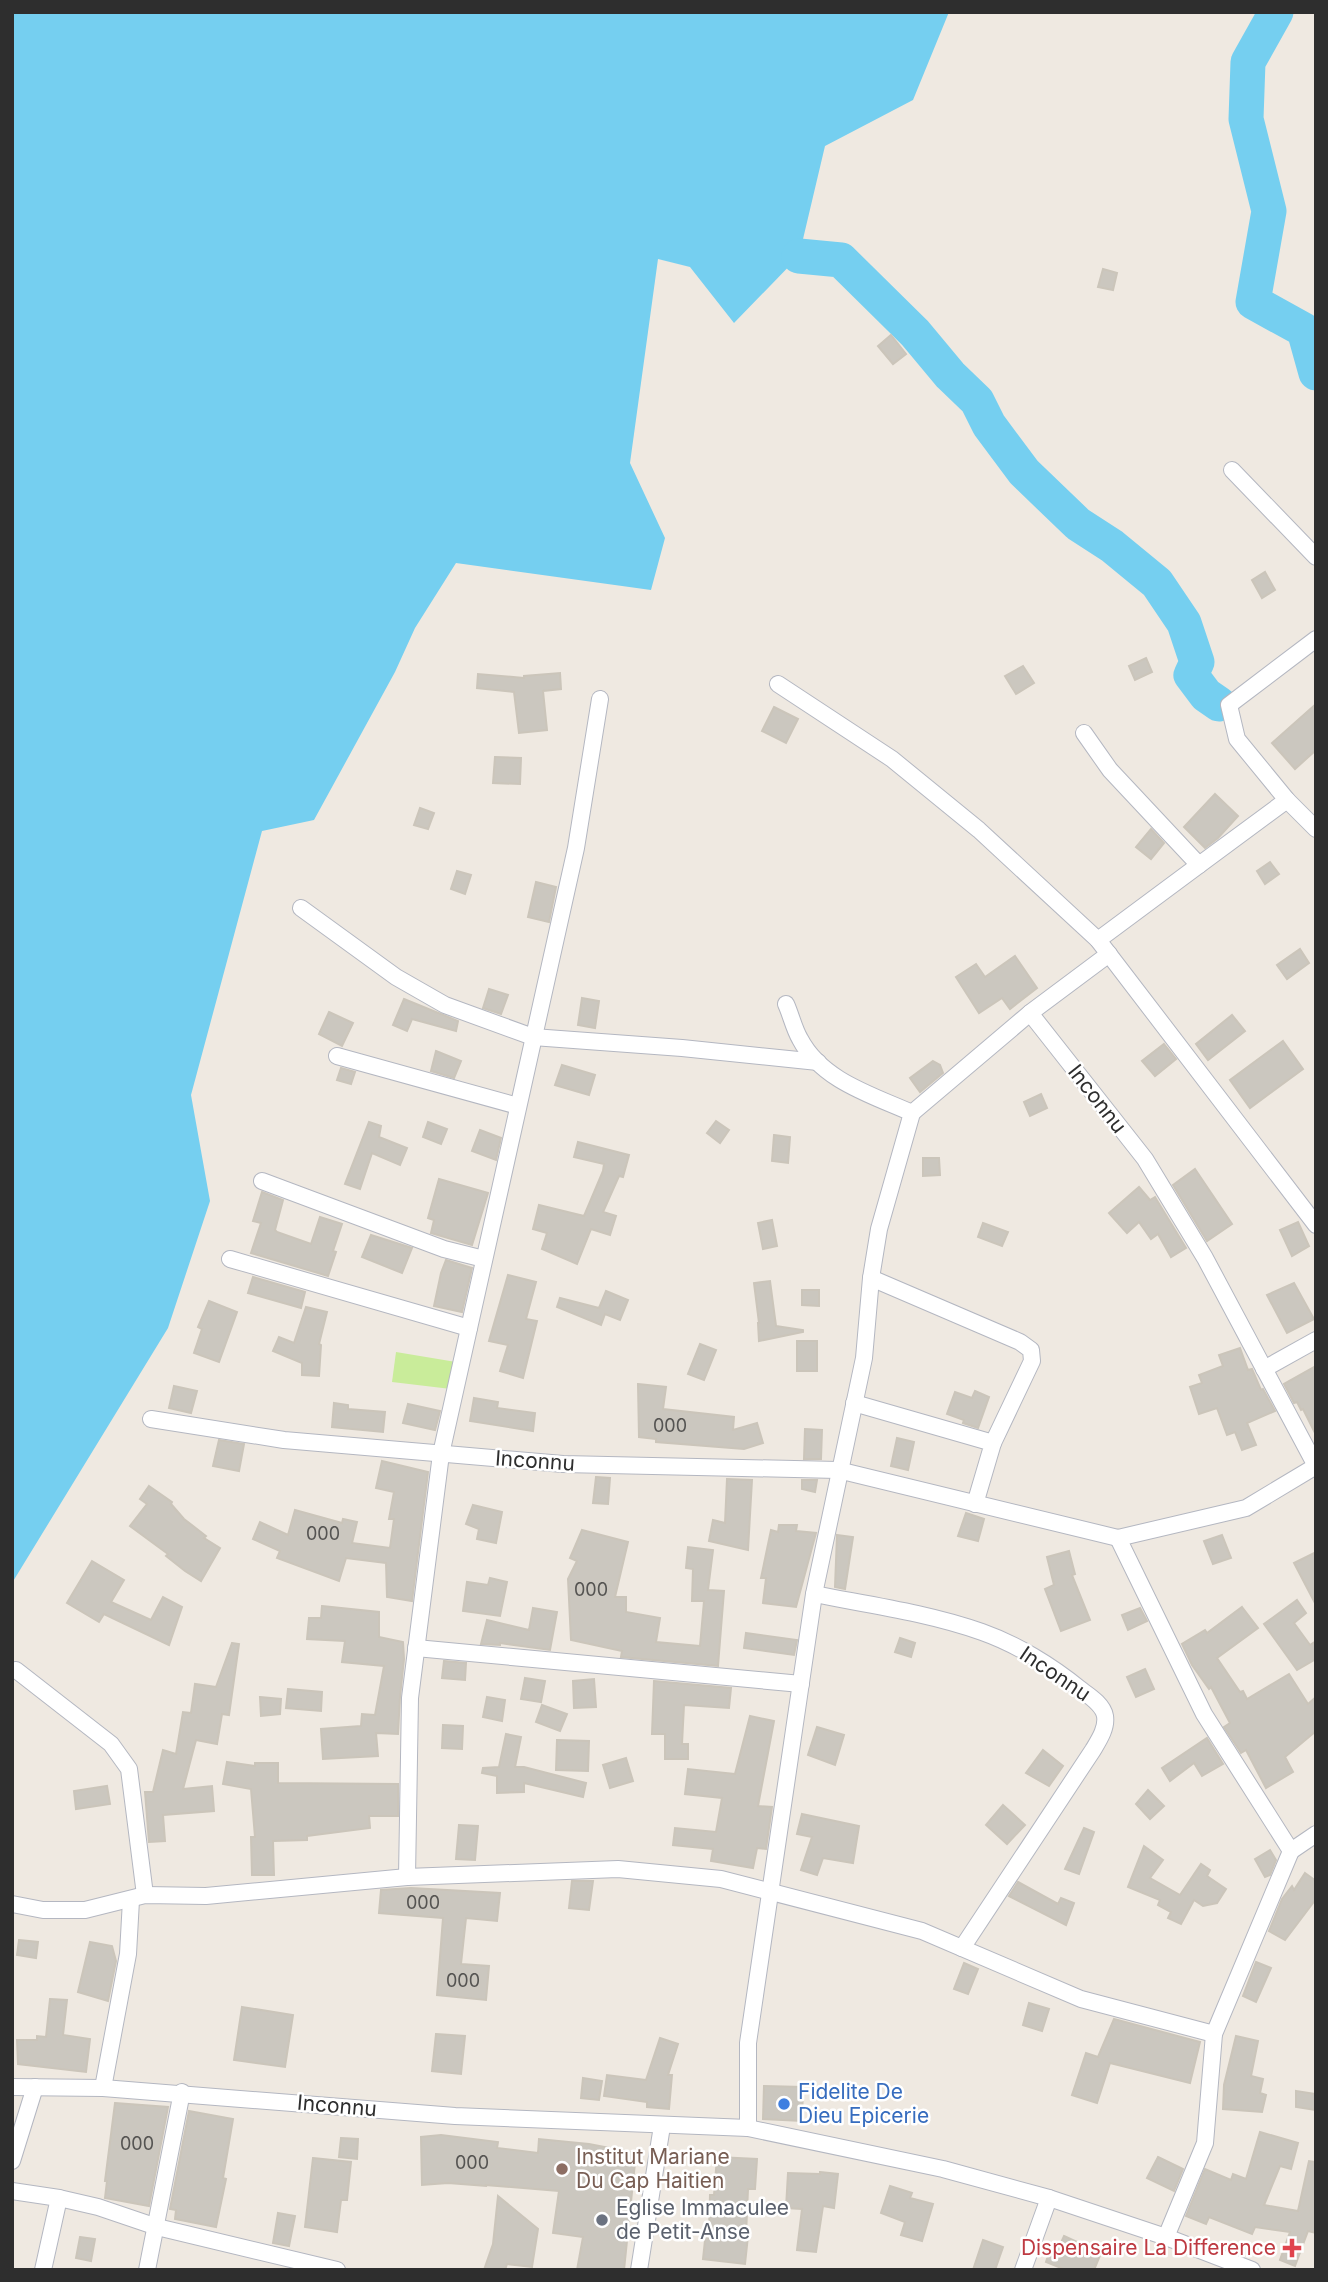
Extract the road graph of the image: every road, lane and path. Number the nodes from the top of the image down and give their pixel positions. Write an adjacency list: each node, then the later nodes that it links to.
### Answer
1 (1232, 470): 2 (street)
2 (1316, 557)
3 (1316, 639): 7 (street)
4 (778, 684): 11 (street)
5 (600, 699): 15 (street)
6 (1084, 733): 9 (street)
7 (1287, 800): 8 (street); 9 (street)
8 (1316, 830)
9 (1199, 865): 11 (street)
10 (300, 908): 15 (street)
11 (1098, 940): 12 (street)
12 (1109, 954): 14 (street); 21 (street)
13 (786, 1004): 17 (street)
14 (1030, 1013): 19 (street); 27 (street, Inconnu)
15 (533, 1037): 17 (street); 18 (street)
16 (337, 1056): 18 (street)
17 (818, 1062): 19 (street)
18 (518, 1105): 23 (street)
19 (912, 1113): 24 (street)
20 (262, 1181): 23 (street)
21 (1316, 1225)
22 (230, 1259): 25 (street)
23 (484, 1259): 25 (street)
24 (871, 1278): 28 (street); 30 (street)
25 (469, 1328): 31 (street)
26 (1316, 1340): 27 (street)
27 (1264, 1369): 32 (street, Inconnu)
28 (854, 1403): 30 (street); 33 (street)
29 (150, 1419): 31 (street, Inconnu)
30 (993, 1443): 34 (street)
31 (441, 1454): 33 (street, Inconnu); 37 (street)
32 (1316, 1466): 35 (street, Inconnu)
33 (838, 1470): 34 (street, Inconnu); 36 (street)
34 (975, 1504): 35 (street, Inconnu)
35 (1118, 1538): 41 (street)
36 (814, 1594): 39 (street); 46 (street, Inconnu)
37 (416, 1648): 39 (street); 42 (street)
38 (16, 1670): 44 (street)
39 (801, 1684): 43 (street)
40 (1316, 1834): 41 (street)
41 (1291, 1851): 47 (street)
42 (407, 1877): 43 (street); 44 (street)
43 (770, 1891): 46 (street); 53 (street)
44 (138, 1898): 45 (street); 50 (street)
45 (12, 1904)
46 (962, 1948): 47 (street)
47 (1214, 2034): 59 (street)
48 (12, 2087): 49 (street, Inconnu)
49 (35, 2087): 50 (street, Inconnu); 54 (street)
50 (103, 2088): 51 (street, Inconnu)
51 (182, 2092): 52 (street, Inconnu); 58 (street)
52 (662, 2126): 53 (street, Inconnu); 63 (street)
53 (748, 2129): 57 (street, Inconnu)
54 (12, 2161)
55 (12, 2191): 56 (street)
56 (59, 2198): 58 (street); 60 (street)
57 (1049, 2198): 59 (street, Inconnu); 64 (street)
58 (157, 2227): 61 (street); 62 (street)
59 (1166, 2237): 65 (street, Inconnu)
60 (43, 2270)
61 (146, 2270)
62 (337, 2270)
63 (639, 2270)
64 (1023, 2270)
65 (1252, 2270)

